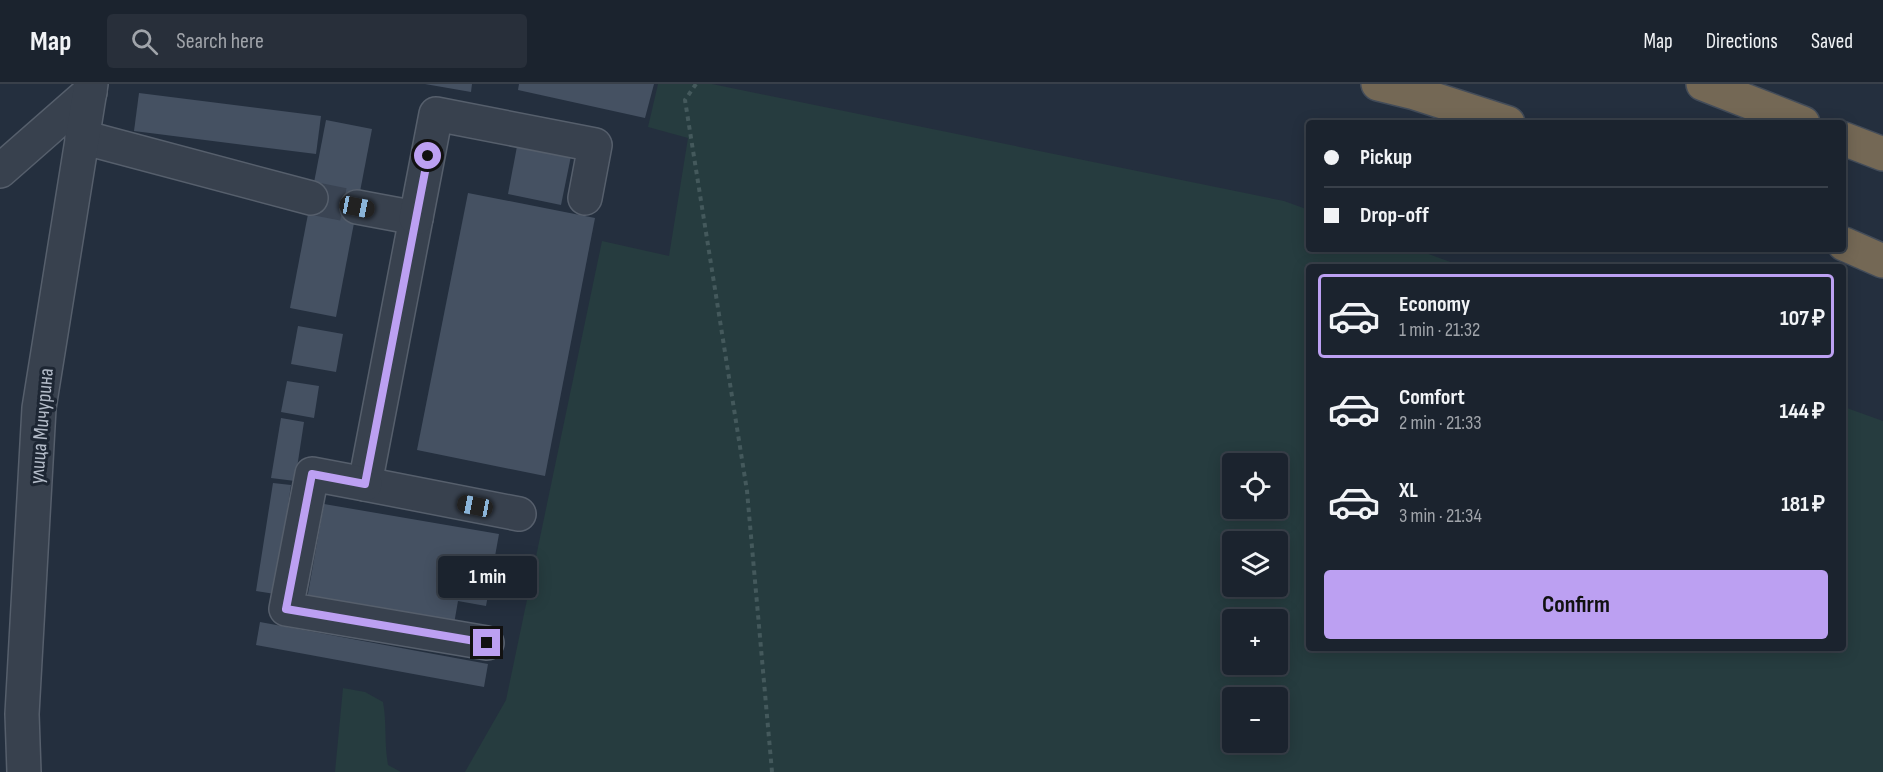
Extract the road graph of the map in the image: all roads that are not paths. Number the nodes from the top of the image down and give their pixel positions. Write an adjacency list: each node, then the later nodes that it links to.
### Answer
1 (1378, 84): 4 (highway)
2 (1703, 84): 5 (highway)
3 (91, 88): 6 (street, улица Мичурина); 9 (street)
4 (1499, 120)
5 (1795, 120)
6 (82, 137): 10 (street); 19 (street, улица Мичурина)
7 (1846, 140): 8 (highway)
8 (1883, 154)
9 (0, 171)
10 (311, 198)
11 (585, 198): 13 (street)
12 (357, 207): 13 (street)
13 (416, 218): 16 (street)
14 (1846, 245): 15 (highway)
15 (1883, 261)
16 (365, 484): 17 (street); 18 (street)
17 (519, 514)
18 (487, 643)
19 (24, 772)

